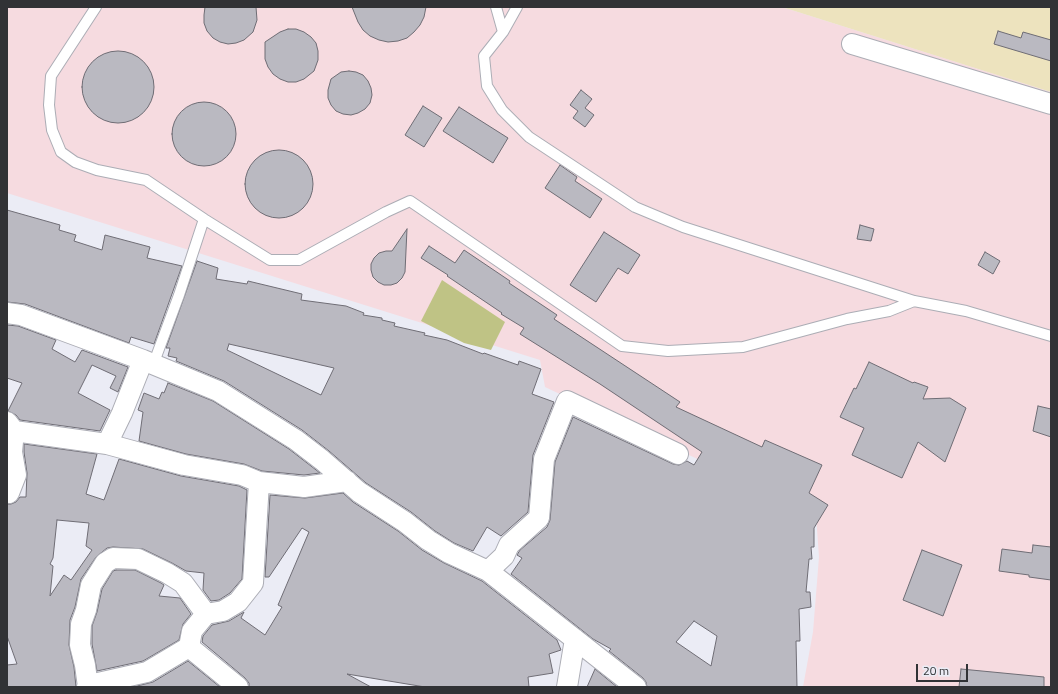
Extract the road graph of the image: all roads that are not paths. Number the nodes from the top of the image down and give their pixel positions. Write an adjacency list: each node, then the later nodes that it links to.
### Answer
1 (96, 7): 7 (lane)
2 (496, 7): 4 (lane)
3 (517, 7): 4 (lane)
4 (503, 32): 8 (lane)
5 (852, 44): 6 (street)
6 (1051, 104)
7 (204, 219): 8 (lane); 11 (lane)
8 (914, 301): 10 (lane)
9 (7, 313): 11 (street)
10 (1051, 336)
11 (148, 362): 13 (street); 15 (street)
12 (10, 427): 13 (street); 17 (street)
13 (107, 444): 16 (street)
14 (678, 454): 18 (street)
15 (347, 481): 16 (street); 18 (street)
16 (259, 482): 19 (street)
17 (9, 494)
18 (488, 571): 20 (street)
19 (206, 614): 21 (street); 22 (street)
20 (575, 639): 24 (street); 25 (street)
21 (189, 647): 22 (street); 23 (street)
22 (88, 687)
23 (238, 687)
24 (567, 687)
25 (636, 687)

